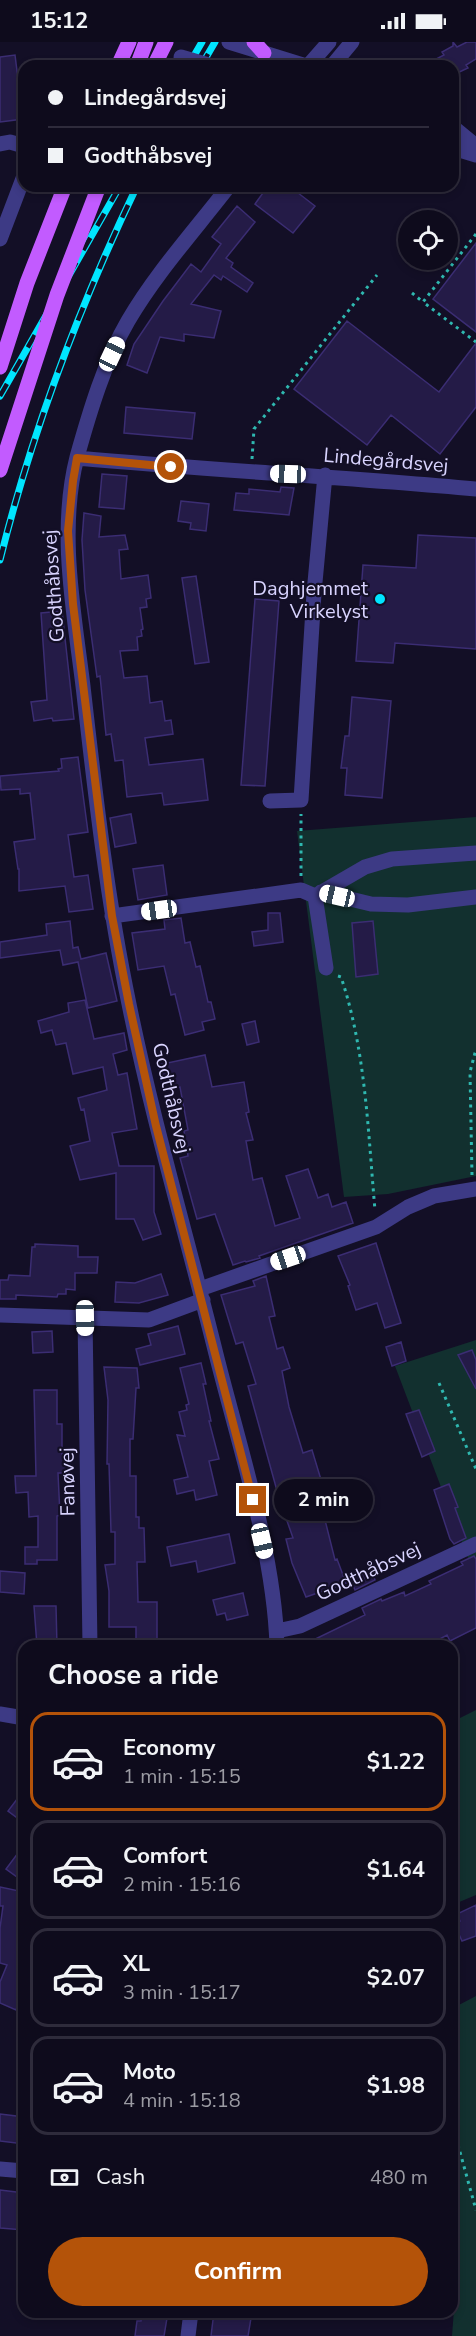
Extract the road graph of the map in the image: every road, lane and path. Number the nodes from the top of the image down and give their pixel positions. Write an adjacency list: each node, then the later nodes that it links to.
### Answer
1 (129, 42): 7 (main road)
2 (230, 42): 6 (street)
3 (329, 42): 12 (street)
4 (352, 42): 13 (street)
5 (154, 44): 8 (main road); 9 (main road); 10 (street, bridge)
6 (259, 47): 11 (street)
7 (121, 60)
8 (142, 60)
9 (154, 60)
10 (191, 60)
11 (292, 60)
12 (312, 60)
13 (337, 60)
14 (459, 132): 17 (street)
15 (0, 144): 16 (street)
16 (18, 144)
17 (476, 146)
18 (459, 150): 19 (street)
19 (476, 155)
20 (18, 192): 25 (street)
21 (63, 192): 30 (main road)
22 (96, 192): 32 (main road, bridge)
23 (224, 192): 31 (street, Godthåbsvej)
24 (476, 234): 28 (path)
25 (0, 239)
26 (377, 275): 33 (path)
27 (412, 293): 28 (path)
28 (423, 302): 29 (path)
29 (476, 342)
30 (0, 367)
31 (77, 458): 33 (street, Lindegårdsvej); 41 (street, Godthåbsvej)
32 (0, 470)
33 (251, 472): 34 (street, Lindegårdsvej)
34 (325, 475): 35 (street, Lindegårdsvej); 36 (street)
35 (476, 489)
36 (301, 800): 37 (street); 39 (path)
37 (270, 801)
38 (476, 853): 39 (street)
39 (312, 893): 40 (street); 41 (street); 42 (street)
40 (476, 897)
41 (112, 916): 46 (street, Godthåbsvej)
42 (326, 969): 45 (path)
43 (476, 1049): 44 (path)
44 (475, 1190): 45 (street)
45 (376, 1227): 46 (street)
46 (201, 1294): 48 (street); 52 (street, Godthåbsvej)
47 (0, 1316): 48 (street)
48 (85, 1318): 53 (street, Fanøvej)
49 (439, 1383): 50 (path)
50 (476, 1469)
51 (476, 1544): 52 (street, Godthåbsvej)
52 (277, 1638)
53 (90, 1640)
54 (0, 1714): 55 (street)
55 (18, 1717)
56 (458, 2145): 59 (path)
57 (0, 2169): 58 (street)
58 (18, 2170)
59 (476, 2210)
60 (190, 2318): 61 (street)
61 (188, 2336)

